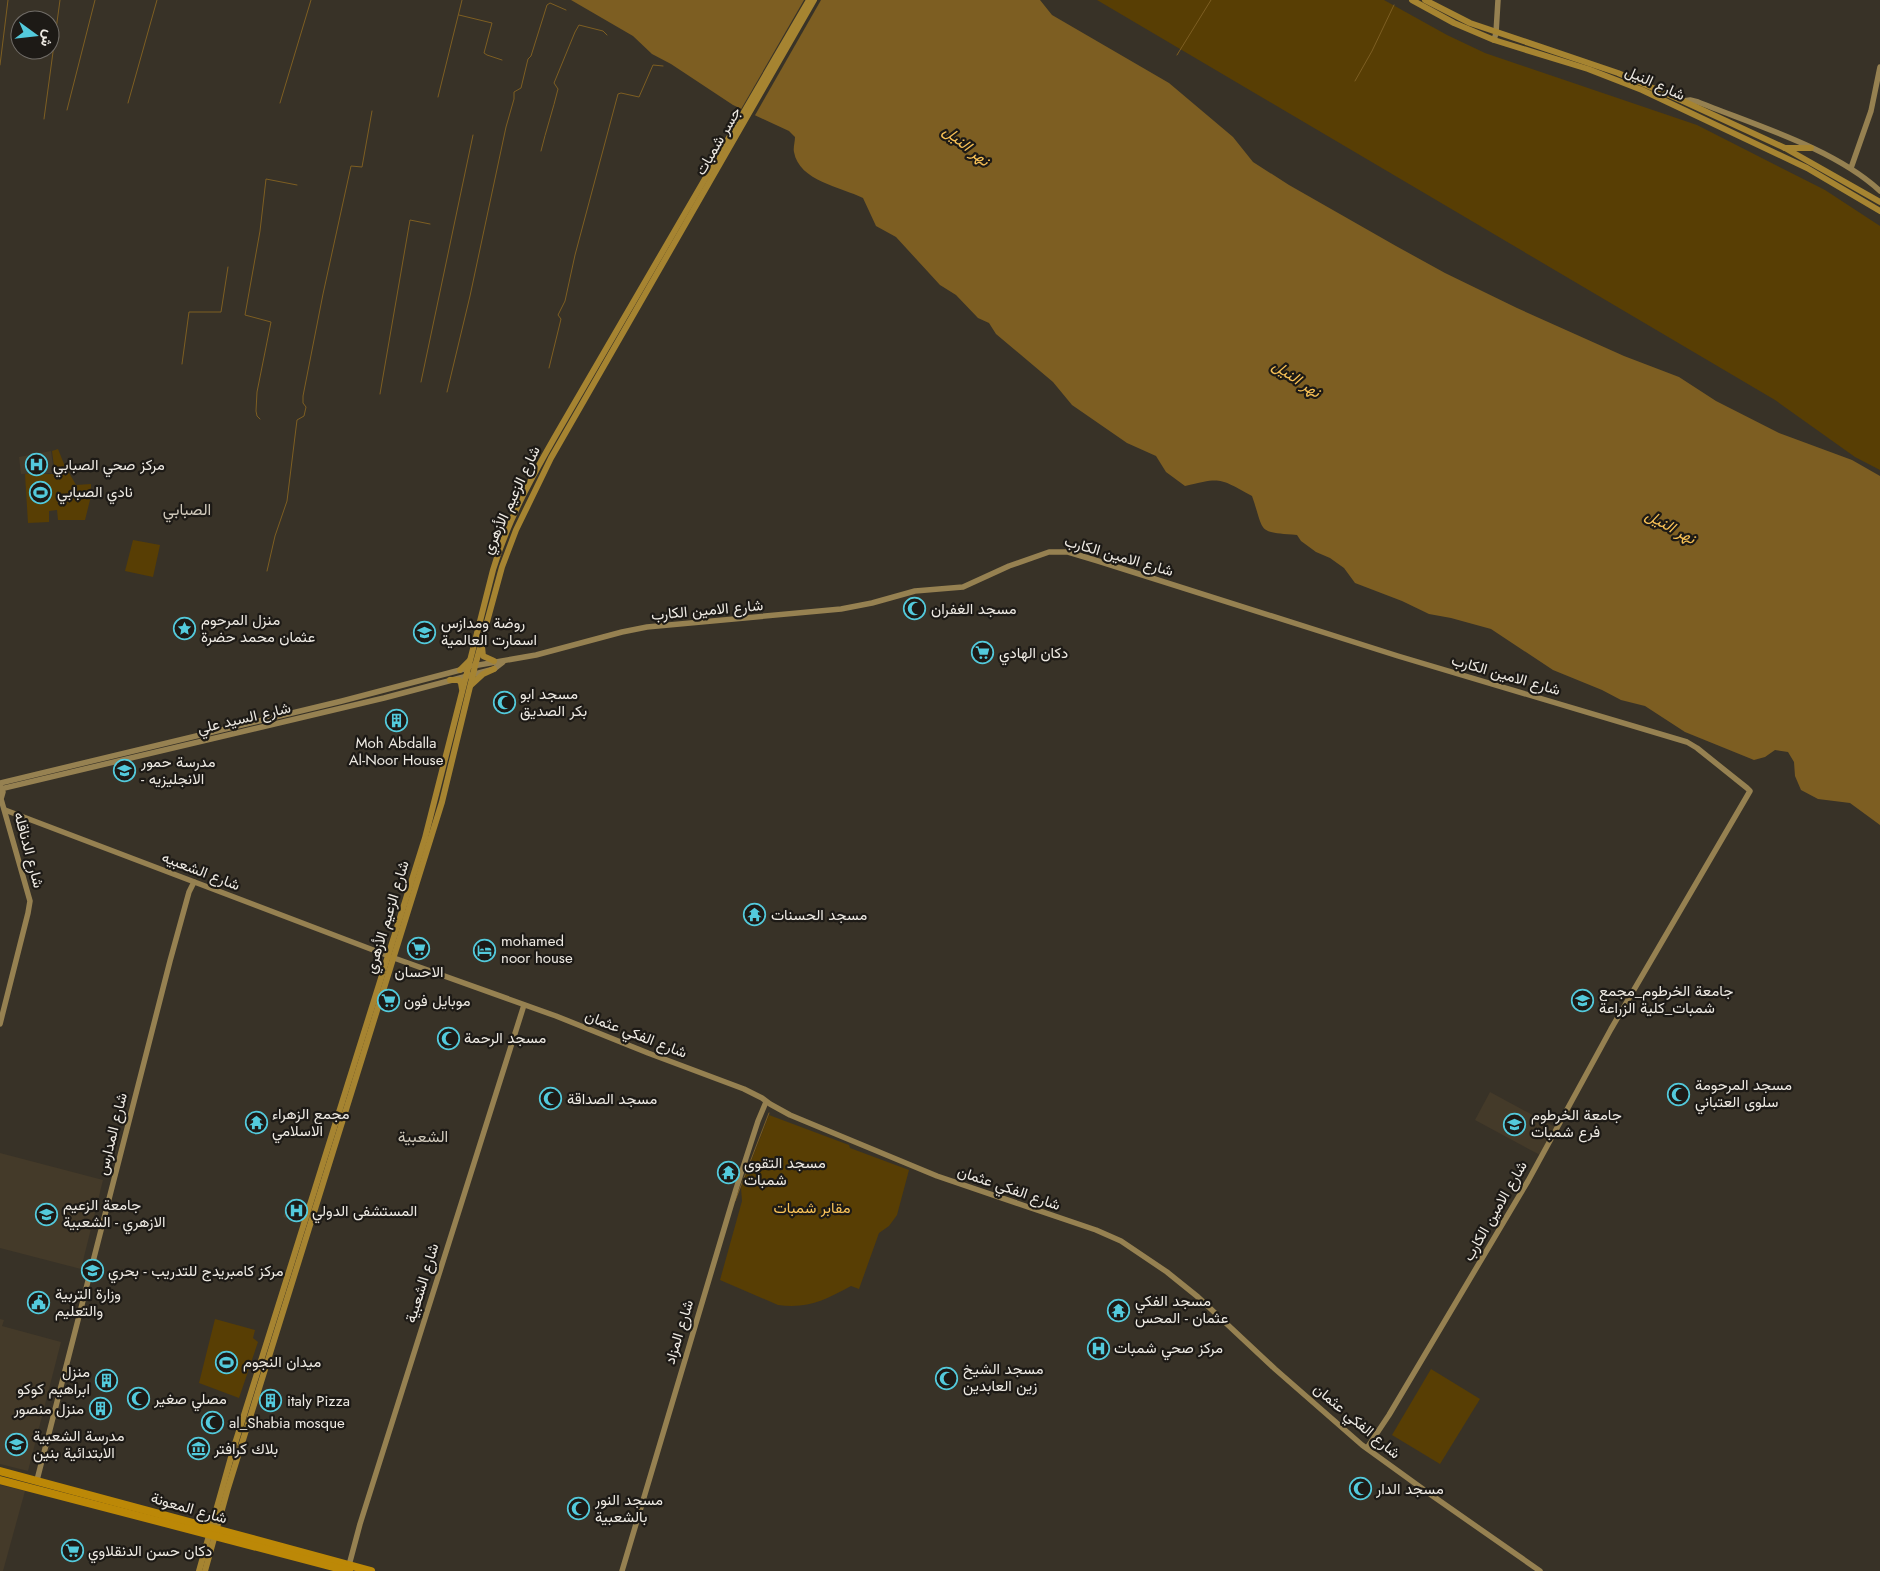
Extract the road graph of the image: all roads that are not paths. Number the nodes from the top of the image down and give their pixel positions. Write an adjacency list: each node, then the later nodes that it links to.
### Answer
1 (809, 0): 16 (main road, جسر شمبات)
2 (814, 0): 16 (main road, جسر شمبات)
3 (1412, 0): 6 (main road, شارع النيل)
4 (1425, 0): 6 (main road, شارع النيل)
5 (1498, 0): 6 (street)
6 (1495, 36): 8 (main road, شارع النيل); 11 (main road, شارع النيل)
7 (1880, 67): 12 (street)
8 (1683, 101): 9 (main road, شارع النيل); 10 (street)
9 (1785, 148): 10 (main road); 11 (main road); 14 (main road, شارع النيل)
10 (1811, 148): 12 (street)
11 (1771, 150): 15 (main road, شارع النيل)
12 (1851, 168): 13 (street)
13 (1880, 191)
14 (1880, 202)
15 (1880, 211)
16 (642, 292): 17 (main road, شارع الزعيم الأزهري); 18 (main road, شارع الزعيم الأزهري)
17 (482, 638): 19 (main road); 20 (main road, شارع الزعيم الأزهري)
18 (471, 658): 20 (main road, شارع الزعيم الأزهري); 21 (main road)
19 (494, 665): 20 (street, شارع الامين الكارب); 22 (street, شارع السيد علي); 24 (main road); 34 (street, شارع الامين الكارب)
20 (471, 667): 21 (street, شارع السيد علي); 22 (main road, شارع الزعيم الأزهري)
21 (460, 670): 26 (street, شارع السيد علي)
22 (469, 675): 23 (street, شارع السيد علي); 24 (main road, شارع الزعيم الأزهري); 25 (main road, شارع الزعيم الأزهري)
23 (450, 680): 25 (main road); 26 (street, شارع السيد علي)
24 (470, 686): 30 (main road, شارع الزعيم الأزهري)
25 (462, 690): 30 (main road, شارع الزعيم الأزهري)
26 (0, 787): 27 (street, شارع الدناقله)
27 (1, 799): 28 (street, شارع الدناقله)
28 (4, 810): 29 (street, شارع الشعبيه); 32 (street, شارع الدناقله)
29 (194, 882): 30 (street, شارع الشعبيه); 37 (street, شارع المدارس)
30 (391, 957): 31 (street, شارع الفكي عثمان); 38 (main road, شارع الزعيم الأزهري)
31 (524, 1004): 33 (street, شارع الفكي عثمان); 39 (street, شارع الشعبية)
32 (0, 1024)
33 (766, 1102): 34 (street, شارع الفكي عثمان); 43 (street, شارع المزاد)
34 (1367, 1448): 44 (street, شارع الفكي عثمان)
35 (0, 1471): 37 (highway, شارع المعونة)
36 (0, 1480): 38 (highway, شارع المعونة)
37 (37, 1480): 38 (highway, شارع المعونة)
38 (212, 1532): 39 (highway, شارع المعونة); 40 (main road, شارع الزعيم الأزهري); 41 (main road, شارع الزعيم الأزهري)
39 (349, 1569): 42 (highway, شارع المعونة)
40 (199, 1571)
41 (205, 1571)
42 (371, 1571)
43 (622, 1571)
44 (1540, 1571)

